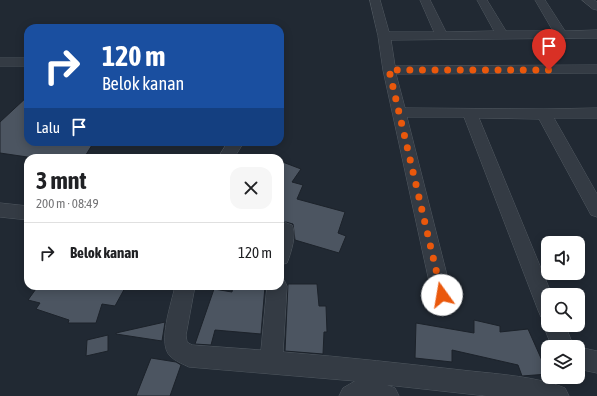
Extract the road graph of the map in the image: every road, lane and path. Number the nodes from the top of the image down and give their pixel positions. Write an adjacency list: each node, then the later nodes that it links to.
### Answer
1 (375, 0): 10 (street)
2 (425, 0): 11 (street)
3 (482, 0): 9 (street)
4 (540, 0): 7 (street)
5 (587, 0): 6 (street)
6 (597, 7)
7 (561, 34): 8 (street); 9 (street)
8 (597, 34)
9 (502, 35): 11 (street)
10 (384, 36): 11 (street); 15 (street)
11 (442, 36)
12 (0, 62): 13 (street)
13 (24, 62)
14 (597, 69): 15 (street)
15 (389, 70): 16 (street)
16 (399, 112): 18 (street); 28 (street)
17 (597, 113): 19 (street)
18 (470, 114): 19 (street); 27 (street)
19 (544, 114): 21 (street)
20 (0, 210): 22 (street)
21 (597, 210)
22 (24, 213)
23 (286, 230): 24 (street)
24 (284, 239)
25 (184, 290): 30 (street)
26 (277, 290): 30 (street)
27 (541, 292)
28 (442, 295)
29 (585, 359): 31 (street)
30 (271, 361): 34 (street)
31 (597, 362)
32 (351, 396): 33 (street)
33 (387, 396)
34 (557, 396)

